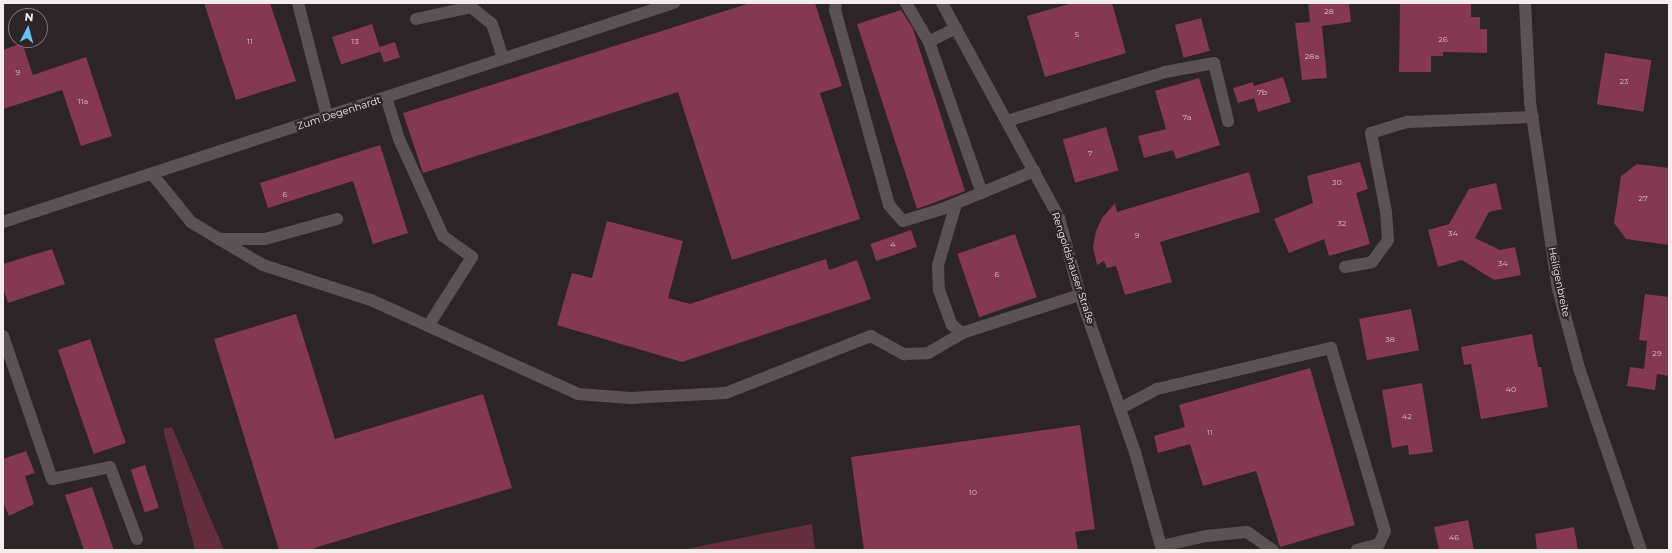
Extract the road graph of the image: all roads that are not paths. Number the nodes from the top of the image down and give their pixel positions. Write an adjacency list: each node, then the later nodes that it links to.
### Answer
1 (298, 3): 12 (street)
2 (674, 3): 10 (street, Zum Degenhardt)
3 (836, 3): 19 (street)
4 (906, 3): 9 (street)
5 (942, 3): 8 (street, Rengoldshauser Straße)
6 (1525, 3): 13 (street, Heiligenbreite)
7 (416, 19): 10 (street)
8 (956, 28): 9 (street); 14 (street, Rengoldshauser Straße)
9 (928, 42): 18 (street)
10 (503, 58): 11 (street, Zum Degenhardt)
11 (386, 97): 12 (street, Zum Degenhardt); 25 (street)
12 (327, 116): 17 (street, Zum Degenhardt)
13 (1533, 118): 23 (street); 33 (street, Heiligenbreite)
14 (1007, 121): 15 (street); 16 (street, Rengoldshauser Straße)
15 (1228, 121)
16 (1034, 172): 18 (street); 24 (street, Rengoldshauser Straße)
17 (152, 174): 21 (street, Zum Degenhardt); 22 (street)
18 (982, 193): 19 (street)
19 (956, 204): 26 (street)
20 (337, 218): 22 (street)
21 (3, 222)
22 (219, 239): 25 (street)
23 (1345, 267)
24 (1080, 294): 26 (street); 28 (street, Rengoldshauser Straße)
25 (428, 326): 26 (street)
26 (962, 333)
27 (3, 336): 29 (street)
28 (1121, 408): 30 (street, Rengoldshauser Straße); 32 (street)
29 (137, 539)
30 (1162, 548): 31 (street)
31 (1273, 550)
32 (1356, 550)
33 (1641, 550)

